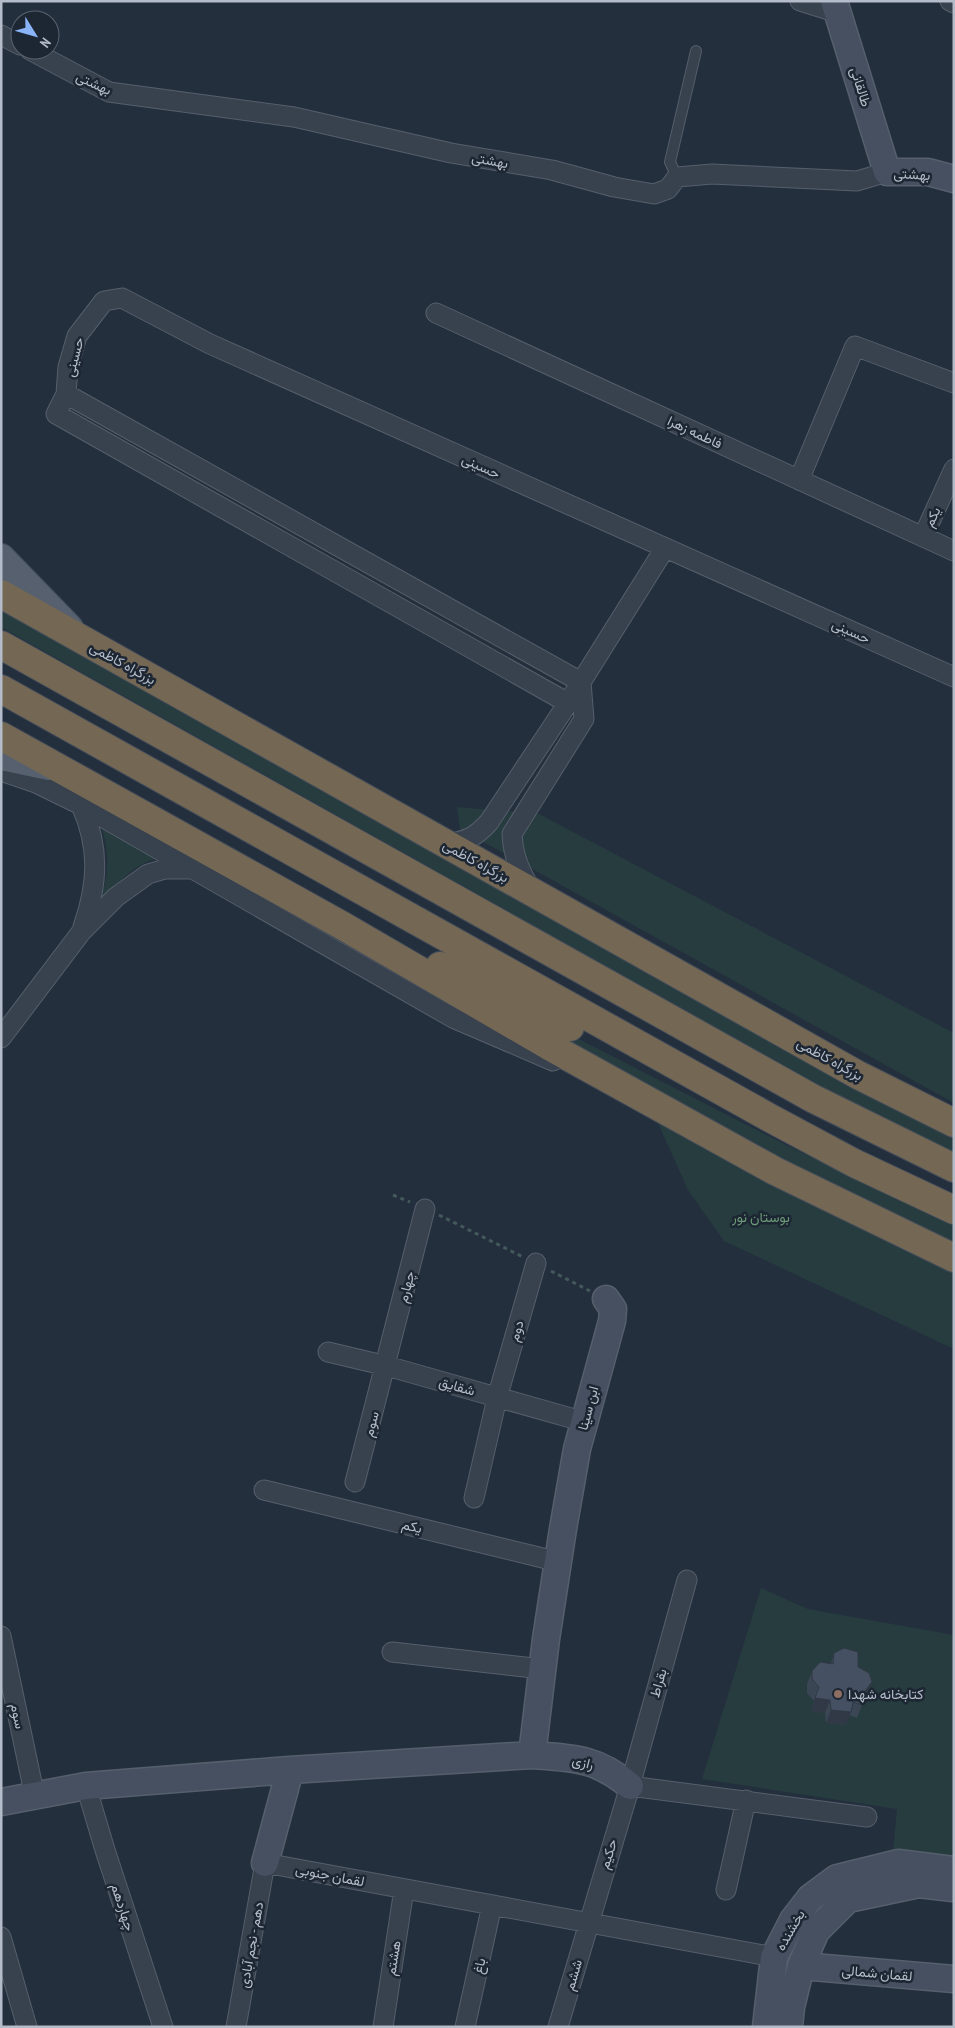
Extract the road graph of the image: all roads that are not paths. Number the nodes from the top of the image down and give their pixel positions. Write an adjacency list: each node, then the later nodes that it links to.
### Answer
1 (800, 1): 4 (street)
2 (950, 1): 3 (street)
3 (954, 3)
4 (836, 7): 7 (street, طالقانی)
5 (696, 51): 8 (lane)
6 (49, 60): 8 (street, بهشتی)
7 (887, 172): 8 (street, بهشتی); 9 (street, بهشتی)
8 (677, 177)
9 (954, 179)
10 (436, 313): 14 (street, فاطمه زهرا)
11 (954, 383): 14 (street)
12 (66, 394): 16 (street, حسینی); 23 (street); 25 (street, حسینی)
13 (954, 470): 15 (street, یکم)
14 (799, 480): 15 (street, فاطمه زهرا)
15 (923, 537): 17 (street, فاطمه زهرا)
16 (665, 548): 22 (street, حسینی); 23 (street)
17 (954, 551)
18 (1, 558): 20 (main road)
19 (1, 594): 20 (highway, بزرگراه کاظمی)
20 (79, 638): 31 (highway, بزرگراه کاظمی)
21 (1, 644): 40 (highway)
22 (954, 678)
23 (581, 682): 25 (street); 33 (street)
24 (1, 689): 37 (highway)
25 (568, 703): 31 (street)
26 (1, 736): 28 (highway)
27 (1, 756): 28 (main road)
28 (59, 768): 34 (highway)
29 (1, 771): 30 (street)
30 (81, 805): 32 (street); 35 (street)
31 (447, 844): 33 (highway, بزرگراه کاظمی)
32 (190, 868): 35 (street); 38 (street)
33 (533, 893): 39 (highway, بزرگراه کاظمی)
34 (344, 926): 37 (highway); 38 (highway)
35 (82, 931): 36 (street)
36 (1, 1038)
37 (682, 1069): 42 (highway)
38 (666, 1110): 43 (highway)
39 (954, 1124)
40 (954, 1168)
41 (426, 1209): 47 (street, چهارم)
42 (954, 1210)
43 (954, 1258)
44 (536, 1263): 48 (street, دوم)
45 (606, 1299): 49 (street, ابن سینا)
46 (328, 1352): 47 (street, شقایق)
47 (387, 1366): 48 (street, شقایق); 50 (street, سوم)
48 (497, 1398): 49 (street, شقایق); 52 (street)
49 (585, 1422): 53 (street, ابن سینا)
50 (355, 1482)
51 (264, 1490): 53 (street, یکم)
52 (474, 1498)
53 (559, 1562): 57 (street, ابن سینا)
54 (687, 1580): 61 (street, بقراط)
55 (1, 1636): 62 (street, سوم)
56 (392, 1652): 57 (street)
57 (542, 1669): 58 (street, ابن سینا)
58 (532, 1756): 59 (street, رازی); 61 (street, رازی)
59 (290, 1770): 60 (street); 66 (street)
60 (86, 1786): 62 (street); 78 (street, چهاردهم)
61 (630, 1786): 63 (street); 72 (street, حکیم)
62 (34, 1797): 64 (street)
63 (746, 1800): 65 (street); 70 (street)
64 (1, 1802)
65 (867, 1817)
66 (265, 1863): 68 (street, لقمان جنوبی); 79 (street, دهم - نجم آبادی)
67 (954, 1870): 74 (street, بخشنده)
68 (404, 1888): 71 (street, لقمان جنوبی); 80 (street, هشتم)
69 (954, 1888): 75 (street, بخشنده)
70 (726, 1890)
71 (492, 1905): 72 (street, لقمان جنوبی); 81 (street, باغ)
72 (588, 1923): 74 (street, لقمان جنوبی); 82 (street, ششم)
73 (1, 1937): 77 (street)
74 (774, 1957): 83 (street, بخشنده)
75 (801, 1966): 76 (street, لقمان شمالی); 84 (street, بخشنده)
76 (954, 1979)
77 (27, 2027)
78 (163, 2027)
79 (236, 2027)
80 (383, 2027)
81 (465, 2027)
82 (558, 2027)
83 (766, 2027)
84 (789, 2027)

